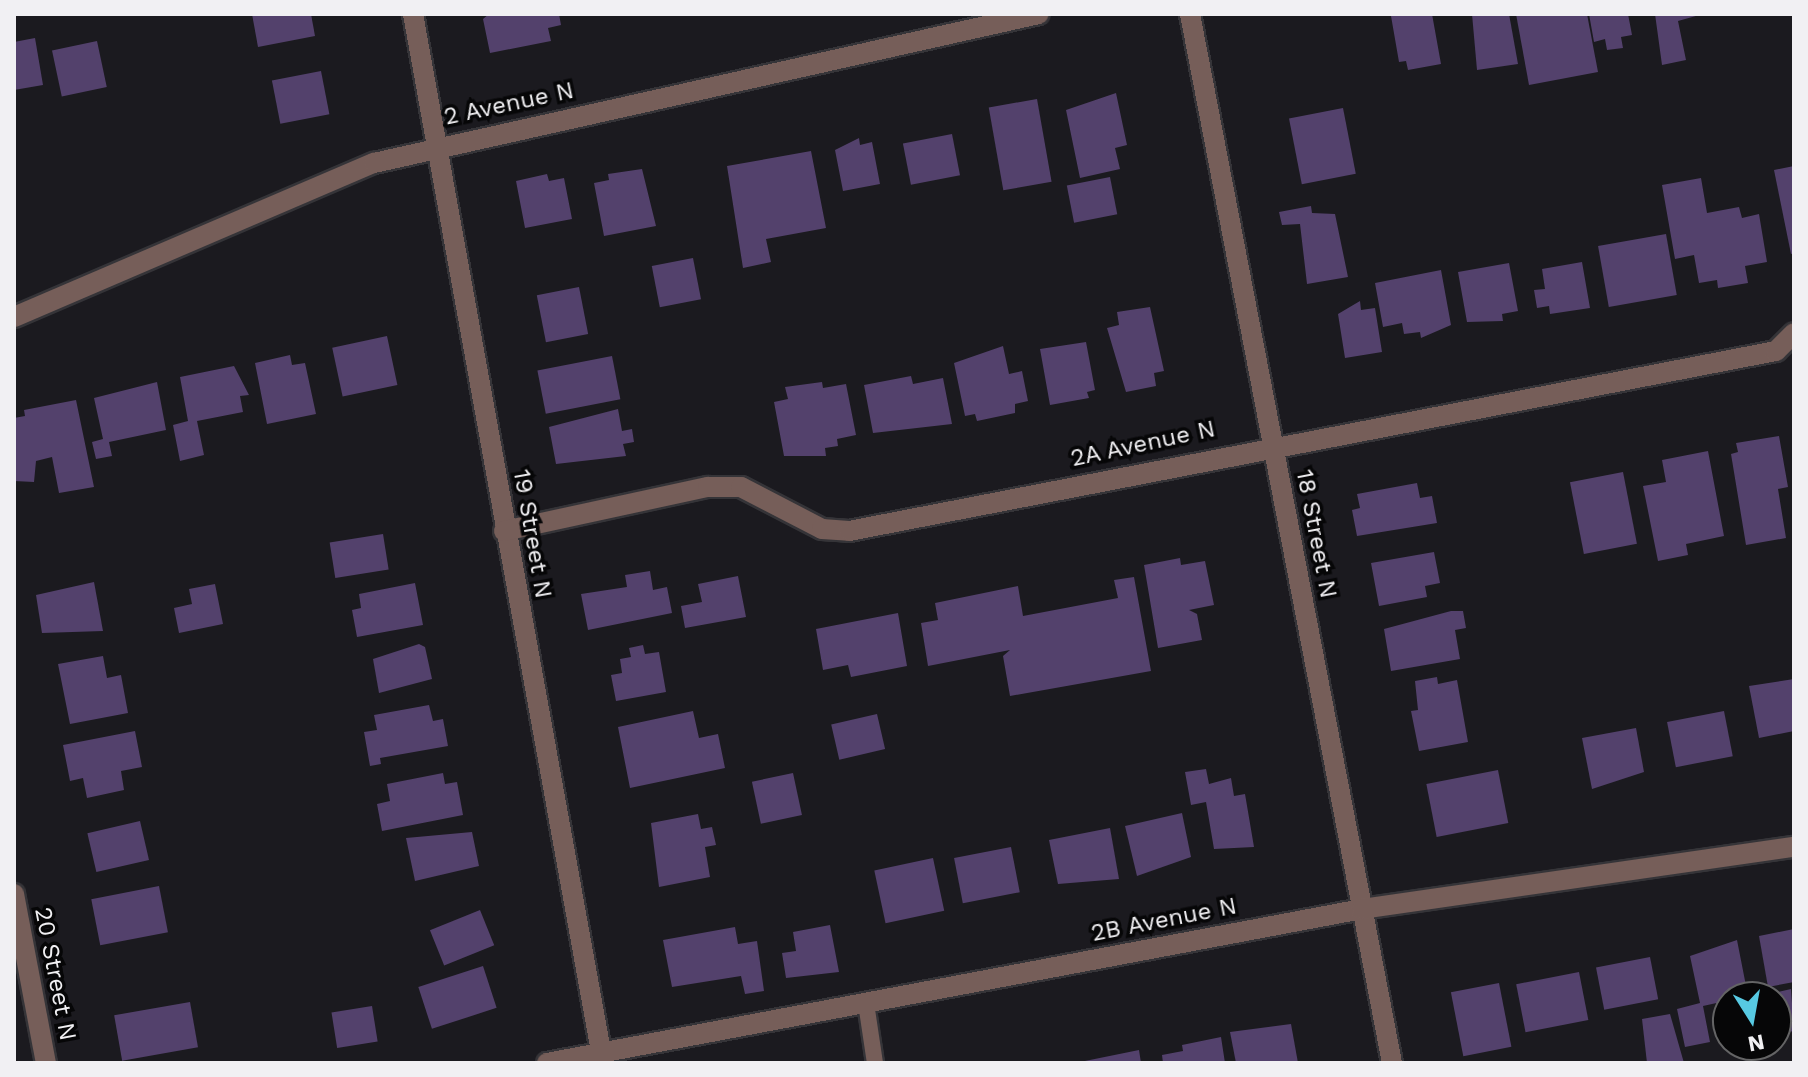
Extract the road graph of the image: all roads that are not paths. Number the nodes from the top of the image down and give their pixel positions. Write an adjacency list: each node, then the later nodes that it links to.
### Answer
1 (413, 14): 4 (street, 19 Street N)
2 (1039, 14): 4 (street, 2 Avenue N)
3 (1190, 14): 7 (street, 18 Street N)
4 (438, 147): 5 (street, 2 Avenue N); 8 (street, 19 Street N)
5 (14, 317)
6 (1794, 333): 7 (street, 2A Avenue N)
7 (1273, 444): 8 (street, 2A Avenue N); 11 (street, 18 Street N)
8 (504, 531): 13 (street, 19 Street N)
9 (1794, 847): 11 (street, 2B Avenue N)
10 (14, 894): 14 (street, 20 Street N)
11 (1362, 909): 12 (street, 2B Avenue N); 17 (street, 18 Street N)
12 (866, 1003): 13 (street, 2B Avenue N); 16 (lane)
13 (602, 1058): 15 (street, 2B Avenue N)
14 (46, 1063)
15 (547, 1063)
16 (875, 1063)
17 (1392, 1063)

